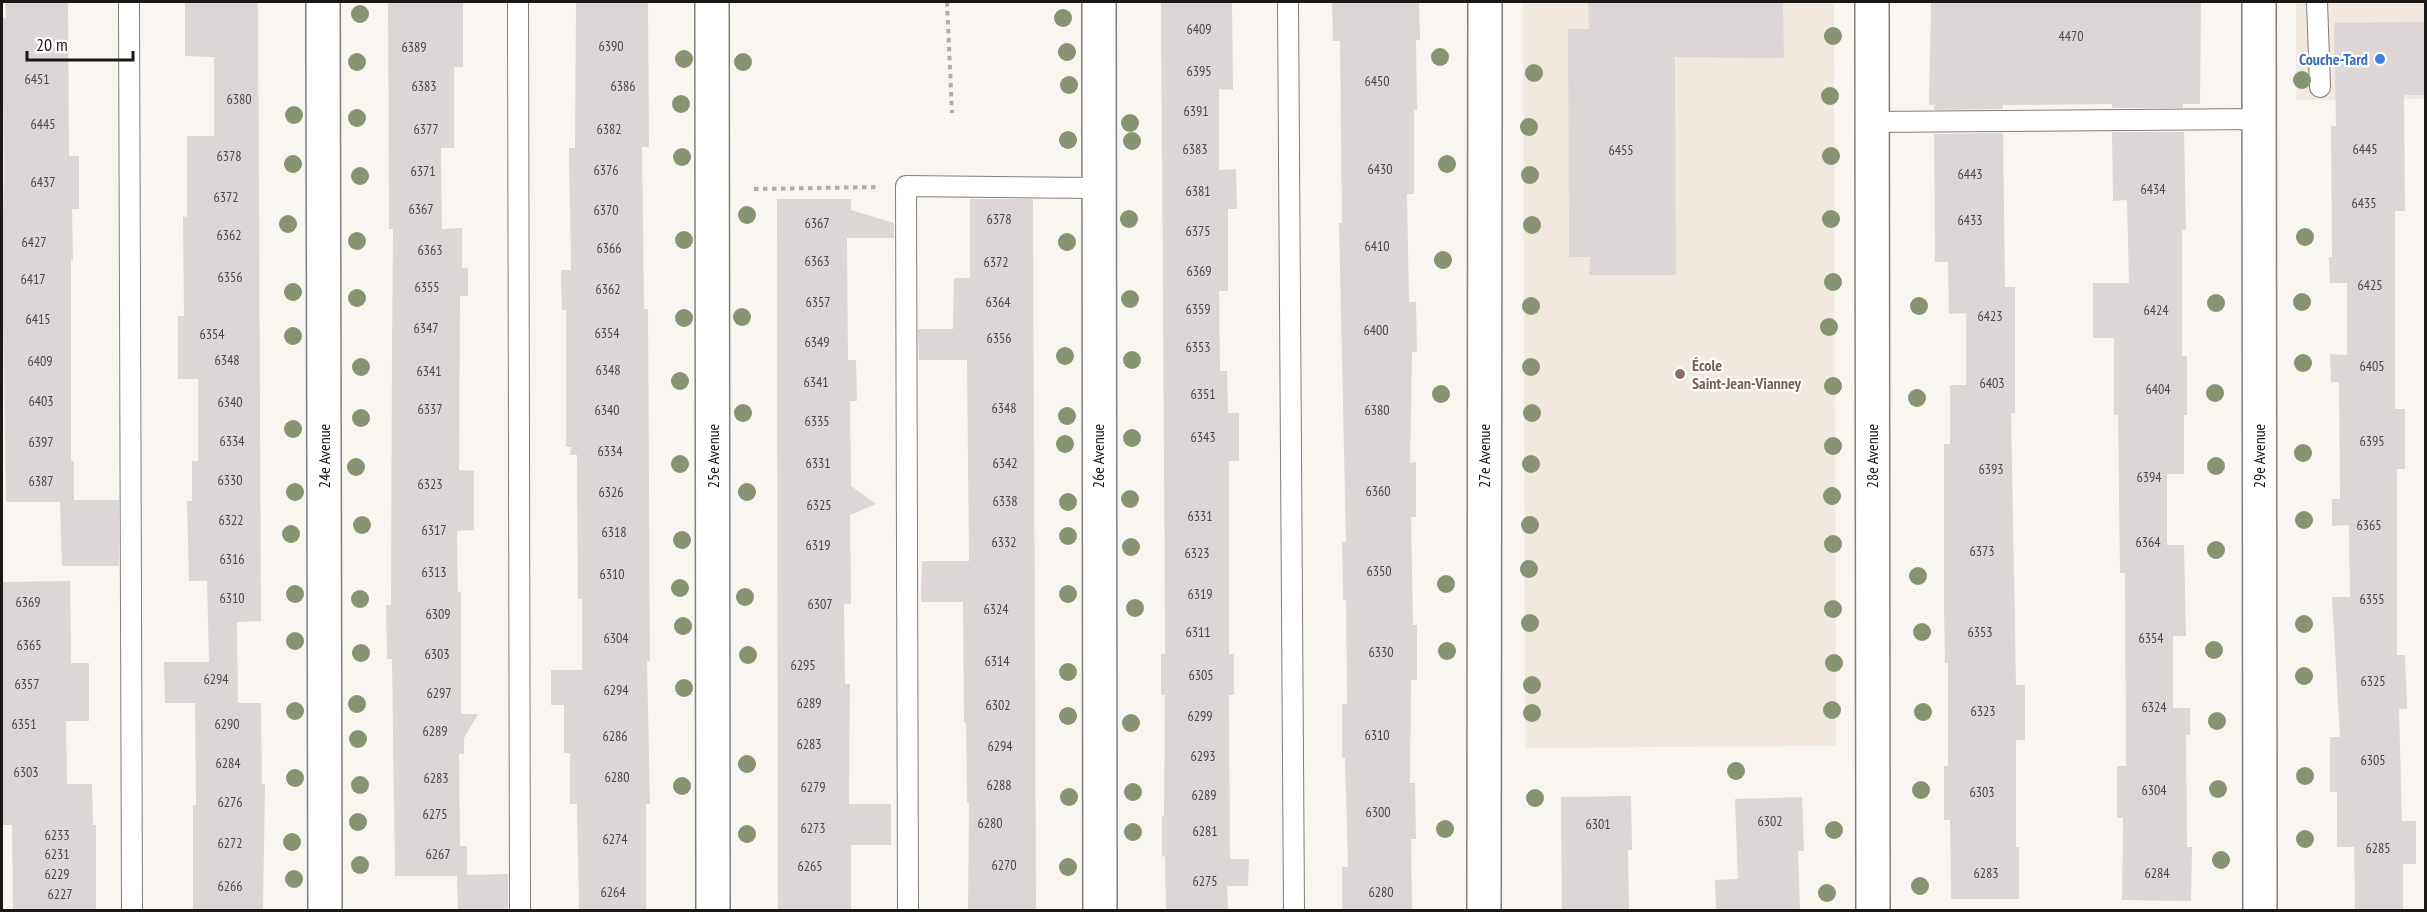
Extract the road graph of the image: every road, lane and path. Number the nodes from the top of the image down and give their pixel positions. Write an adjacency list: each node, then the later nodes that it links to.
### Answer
1 (129, 2): 19 (lane)
2 (323, 2): 20 (street, 24e Avenue)
3 (518, 2): 21 (lane)
4 (712, 2): 22 (street, 25e Avenue)
5 (947, 2): 13 (path)
6 (1099, 2): 17 (street, 26e Avenue)
7 (1288, 2): 25 (lane)
8 (1485, 2): 26 (street, 27e Avenue)
9 (1872, 2): 15 (street, 28e Avenue)
10 (2259, 2): 14 (street, 29e Avenue)
11 (2317, 2): 12 (lane)
12 (2320, 87)
13 (952, 113)
14 (2259, 119): 15 (lane); 28 (street, 29e Avenue)
15 (1872, 122): 27 (street, 28e Avenue)
16 (906, 186): 17 (lane); 18 (path); 23 (lane)
17 (1098, 188): 24 (street, 26e Avenue)
18 (754, 189)
19 (132, 910)
20 (325, 910)
21 (520, 910)
22 (713, 910)
23 (908, 910)
24 (1100, 910)
25 (1294, 910)
26 (1484, 910)
27 (1873, 910)
28 (2260, 910)

